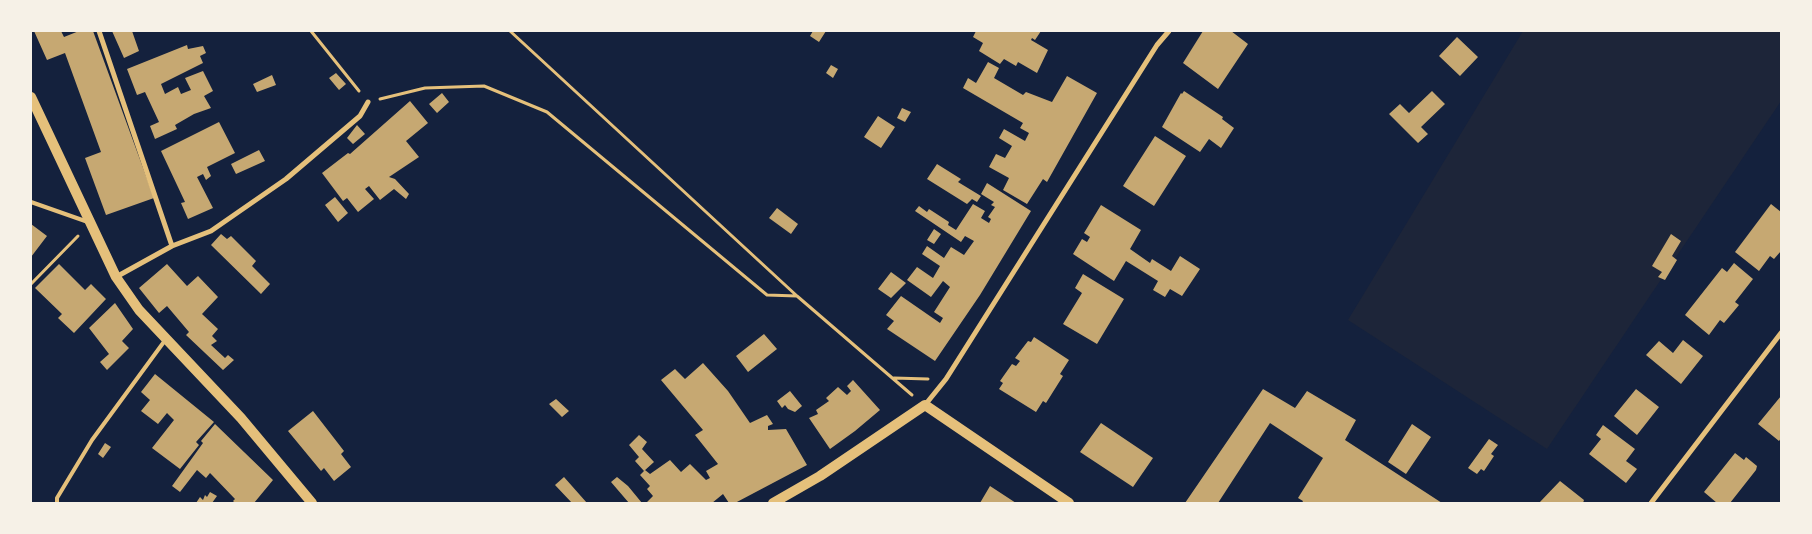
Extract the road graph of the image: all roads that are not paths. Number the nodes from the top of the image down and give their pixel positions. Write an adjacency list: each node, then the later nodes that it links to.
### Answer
1 (99, 31): 7 (street)
2 (1169, 31): 11 (street)
3 (31, 97): 6 (main road)
4 (368, 102): 7 (street)
5 (31, 202): 6 (lane)
6 (91, 224): 8 (main road)
7 (172, 246): 8 (street)
8 (116, 277): 10 (main road)
9 (1781, 333): 16 (street)
10 (166, 339): 12 (lane); 13 (main road)
11 (924, 405): 14 (main road); 15 (main road)
12 (57, 503)
13 (312, 503)
14 (773, 503)
15 (1069, 503)
16 (1651, 503)

